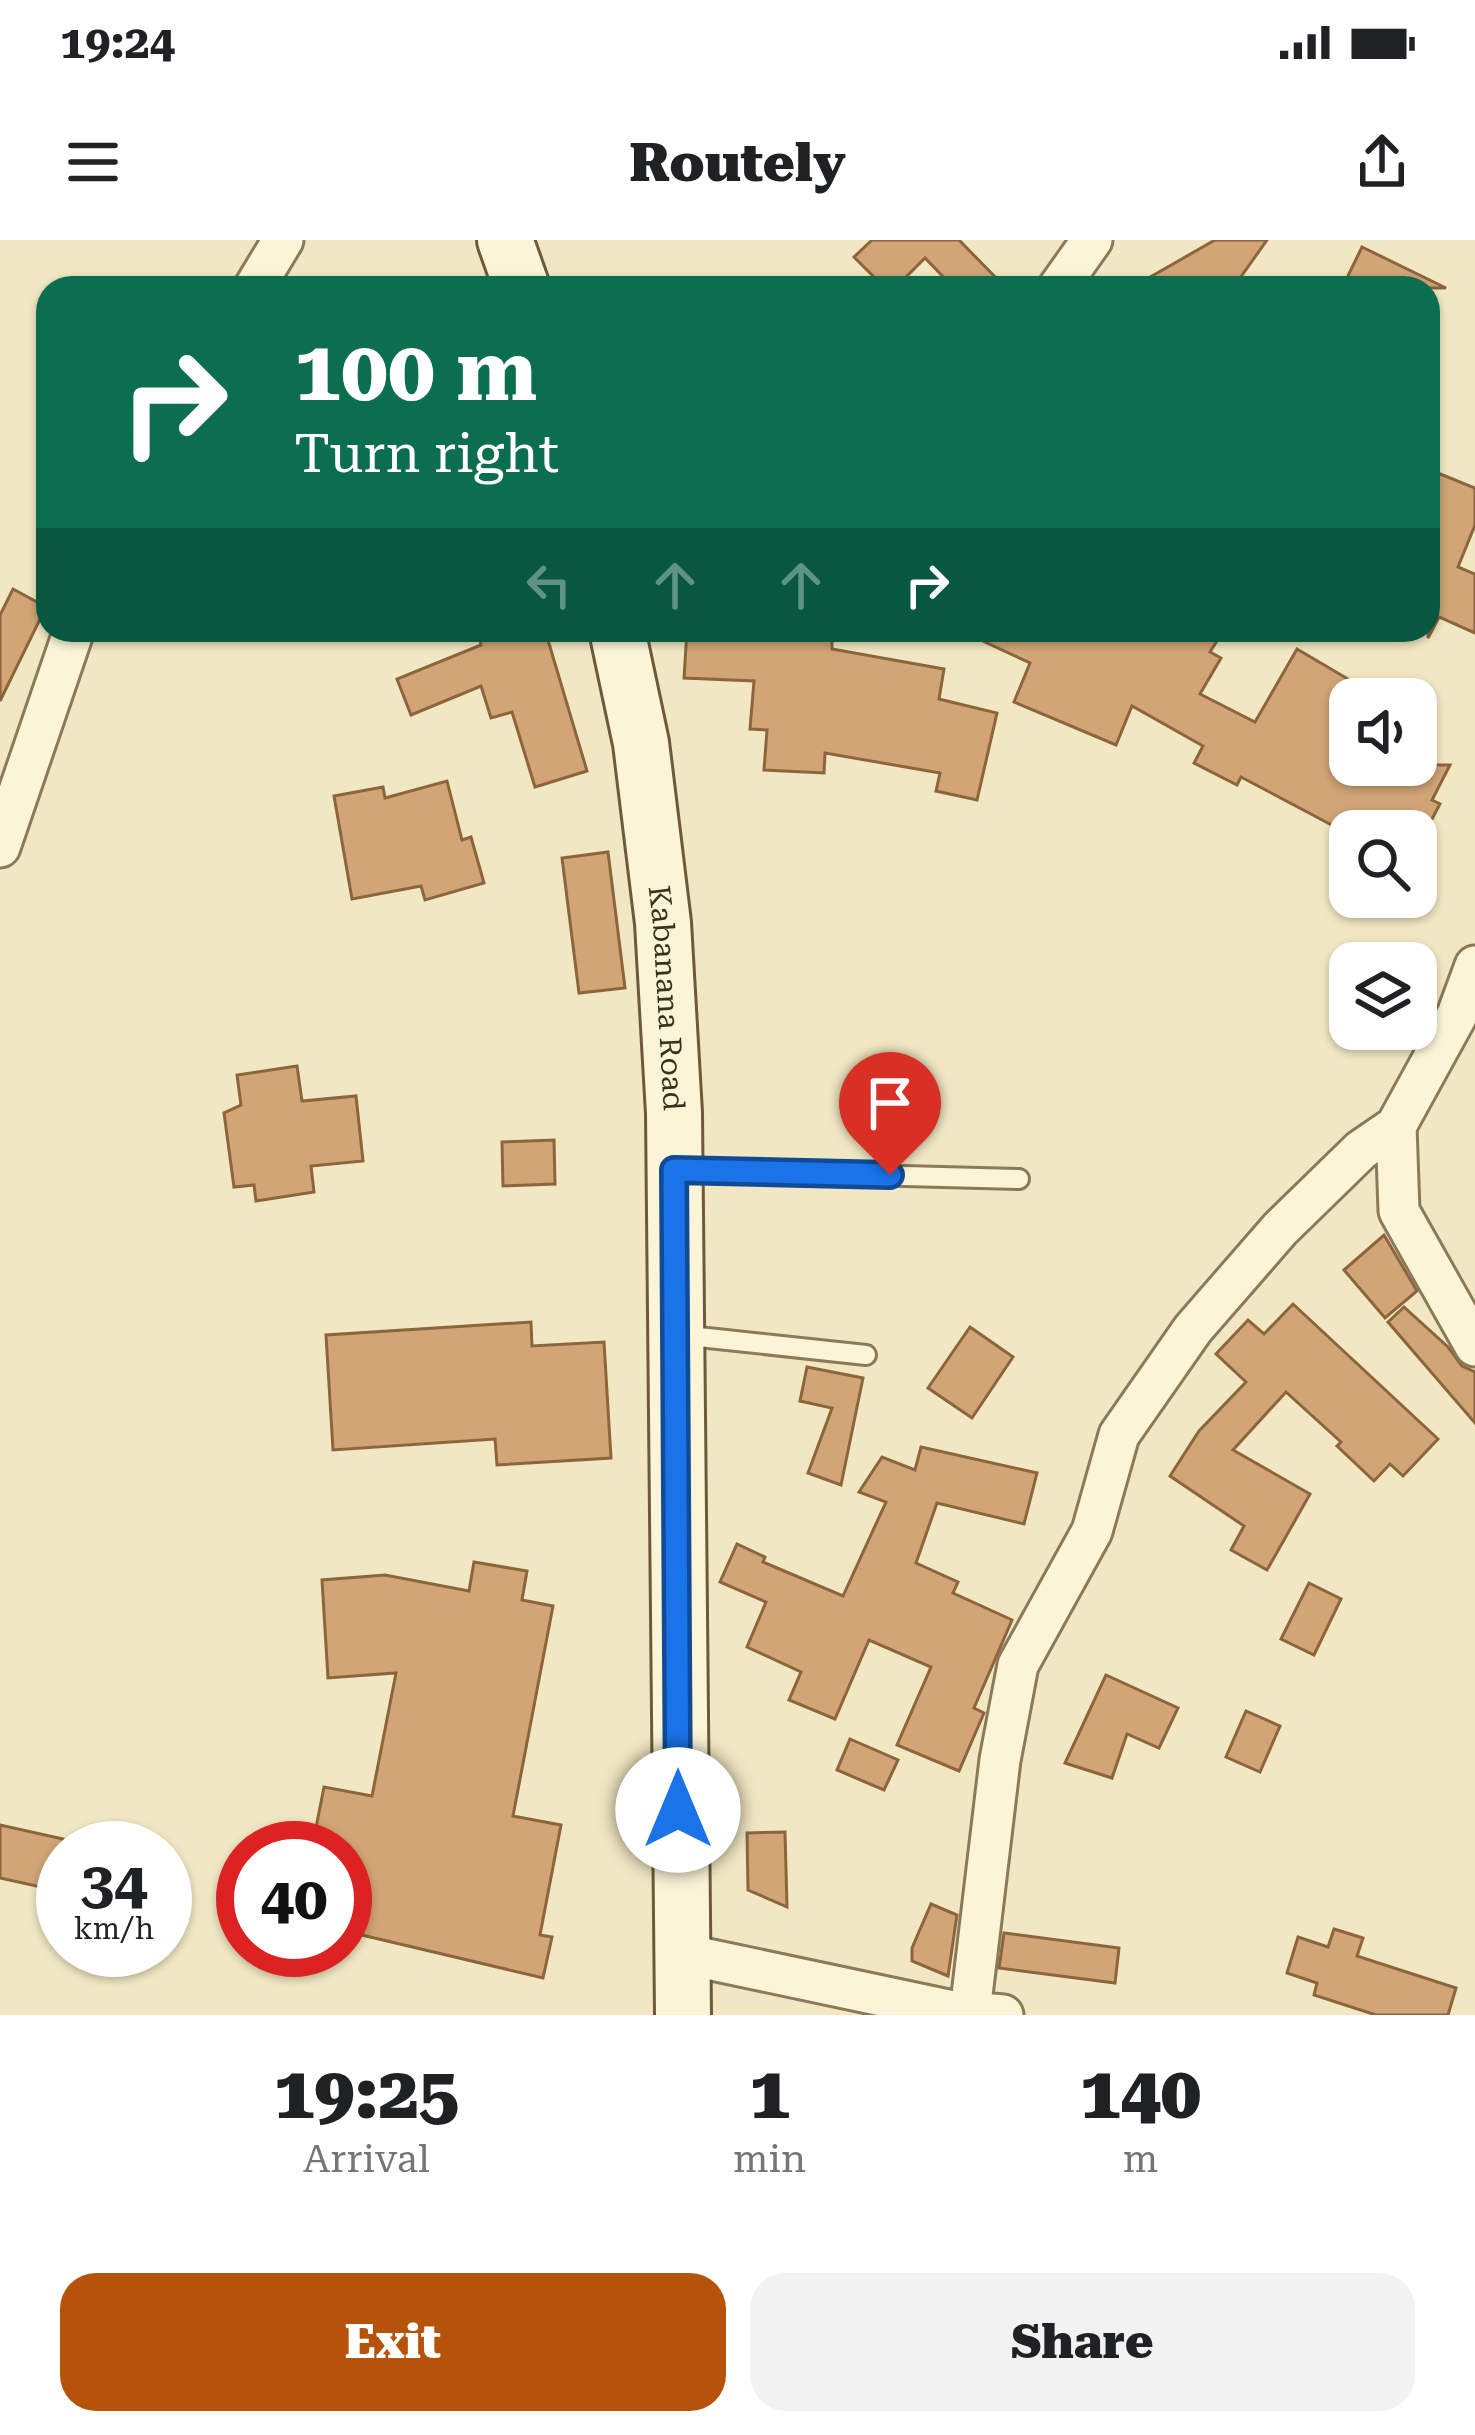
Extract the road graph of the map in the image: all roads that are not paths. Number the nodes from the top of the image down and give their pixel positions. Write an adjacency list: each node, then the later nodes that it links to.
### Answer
1 (283, 240): 4 (street)
2 (505, 240): 5 (street)
3 (1092, 240): 6 (street)
4 (261, 276)
5 (518, 276)
6 (1066, 276)
7 (69, 642): 9 (street)
8 (619, 642): 13 (street, Kabanana Road)
9 (7, 800): 10 (street)
10 (0, 848)
11 (1475, 965): 12 (street)
12 (1396, 1126): 16 (street); 19 (street)
13 (674, 1170): 14 (lane); 15 (street, Kabanana Road)
14 (1019, 1179)
15 (675, 1335): 17 (lane); 18 (street, Kabanana Road)
16 (1475, 1346)
17 (866, 1355)
18 (679, 1953): 19 (street); 20 (street, Kabanana Road)
19 (982, 2014)
20 (682, 2015)

